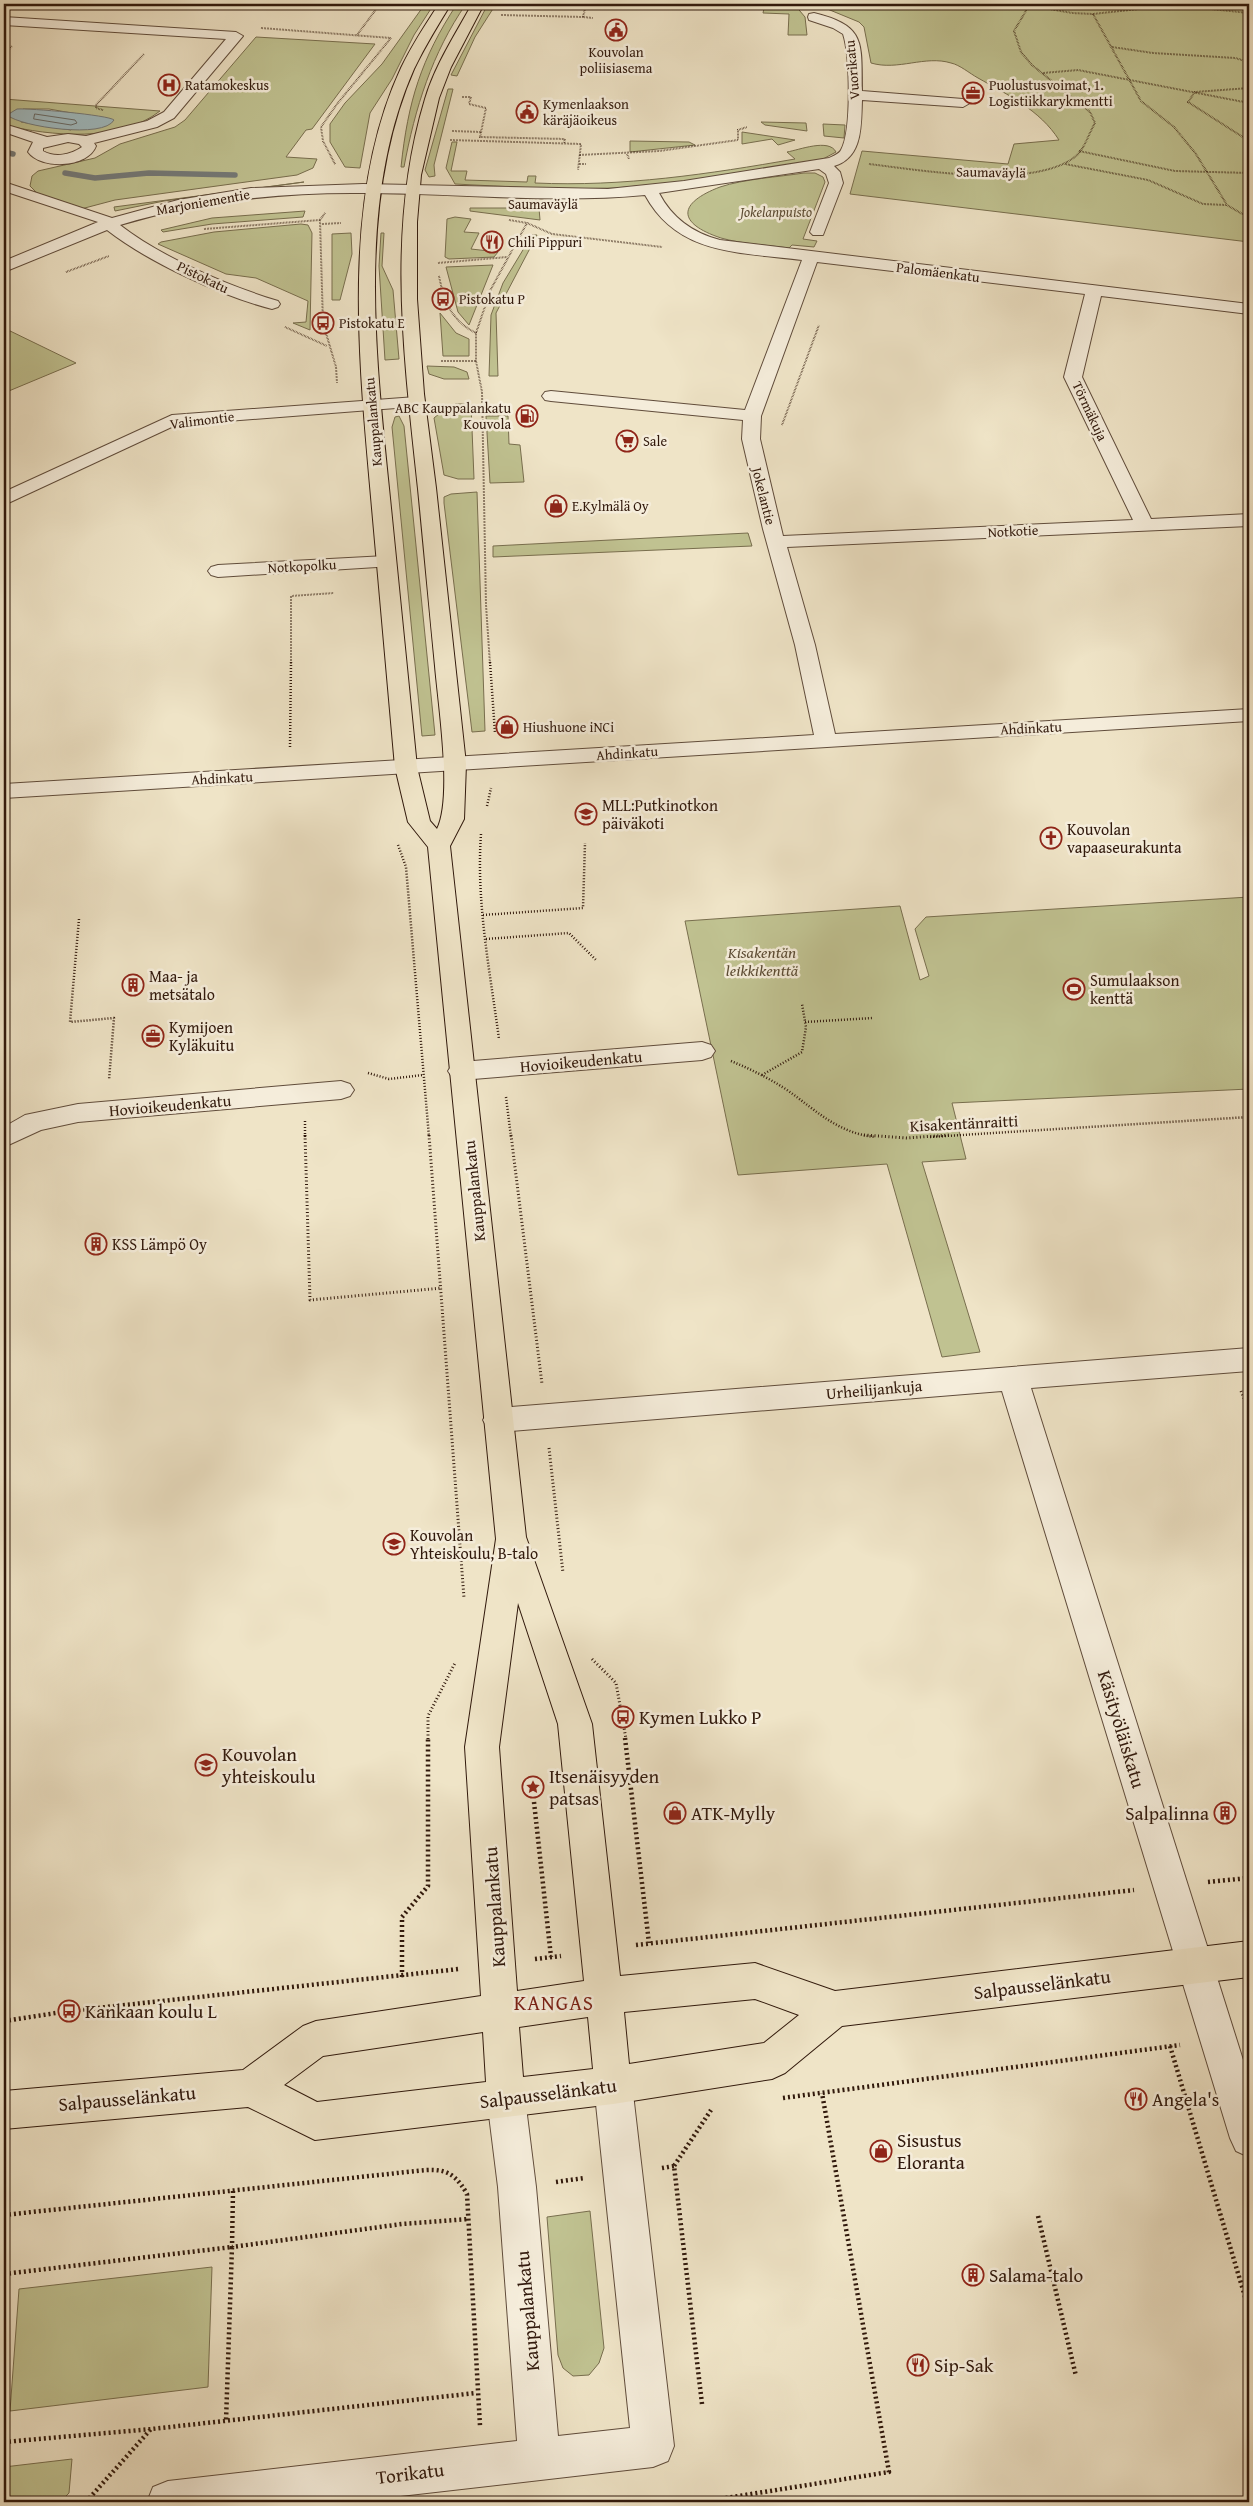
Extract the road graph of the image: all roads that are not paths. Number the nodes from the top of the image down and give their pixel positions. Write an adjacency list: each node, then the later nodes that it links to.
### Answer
1 (445, 4): 16 (main road, Kauppalankatu)
2 (478, 4): 17 (main road)
3 (805, 4): 5 (street, Vuorikatu)
4 (4, 21): 9 (street)
5 (855, 95): 6 (street); 11 (street, Vuorikatu)
6 (963, 103)
7 (4, 128): 8 (street)
8 (46, 141): 9 (street); 10 (street)
9 (84, 141): 10 (street)
10 (44, 158): 13 (street)
11 (842, 158): 12 (street, Saumaväylä)
12 (821, 164): 15 (street, Saumaväylä); 19 (street)
13 (17, 173)
14 (4, 188): 18 (street); 20 (street, Pistokatu)
15 (652, 195): 17 (street, Saumaväylä); 22 (street, Palomäenkatu)
16 (374, 196): 17 (street, Saumaväylä); 18 (street, Marjoniementie); 21 (street, Marjoniementie); 30 (main road, Kauppalankatu)
17 (411, 196): 29 (main road)
18 (112, 224): 20 (street, Marjoniementie); 21 (street)
19 (818, 232)
20 (86, 233): 21 (street, Pistokatu); 23 (street, Marjoniementie)
21 (117, 241): 24 (street, Marjoniementie); 26 (street, Pistokatu)
22 (811, 256): 25 (street, Palomäenkatu); 31 (street, Jokelantie)
23 (4, 267)
24 (4, 278)
25 (1094, 291): 27 (street, Palomäenkatu); 34 (street, Törmäkuja)
26 (272, 304)
27 (1249, 310)
28 (551, 396): 31 (street)
29 (416, 402): 30 (street, Valimontie); 40 (main road)
30 (372, 406): 32 (street, Valimontie); 36 (main road, Kauppalankatu)
31 (752, 416): 35 (street, Jokelantie)
32 (4, 499)
33 (1249, 520): 34 (street, Notkotie)
34 (1144, 524): 35 (street, Notkotie)
35 (776, 542): 39 (street, Jokelantie)
36 (386, 562): 37 (street, Notkopolku); 41 (main road, Kauppalankatu)
37 (218, 571)
38 (1249, 715): 39 (street, Ahdinkatu)
39 (826, 741): 40 (street, Ahdinkatu)
40 (455, 764): 41 (street, Ahdinkatu); 43 (main road)
41 (406, 767): 42 (street, Ahdinkatu); 43 (main road, Kauppalankatu)
42 (4, 791)
43 (439, 846): 45 (main road, Kauppalankatu)
44 (702, 1051): 45 (street, Hovioikeudenkatu)
45 (461, 1071): 50 (main road, Kauppalankatu)
46 (341, 1090): 47 (street, Hovioikeudenkatu)
47 (4, 1138)
48 (1249, 1359): 49 (street, Urheilijankuja)
49 (1013, 1378): 50 (street, Urheilijankuja); 53 (street, Käsityöläiskatu)
50 (498, 1420): 51 (main road, Kauppalankatu)
51 (511, 1537): 54 (main road, Kauppalankatu); 56 (main road, Kauppalankatu)
52 (1249, 1959): 53 (main road, Salpausselänkatu)
53 (1196, 1965): 55 (main road, Salpausselänkatu); 61 (street, Käsityöläiskatu)
54 (604, 1996): 55 (main road, Salpausselänkatu); 56 (main road, Salpausselänkatu); 57 (main road, Kauppalankatu)
55 (835, 2009): 57 (main road, Salpausselänkatu)
56 (501, 2013): 58 (main road, Salpausselänkatu); 59 (main road, Kauppalankatu)
57 (613, 2085): 59 (main road, Salpausselänkatu); 62 (street, Kauppalankatu)
58 (250, 2088): 59 (main road, Salpausselänkatu); 60 (main road, Salpausselänkatu)
59 (506, 2099): 63 (street, Kauppalankatu)
60 (4, 2110)
61 (1249, 2138)
62 (652, 2446): 63 (street, Torikatu)
63 (539, 2458): 64 (street, Torikatu)
64 (168, 2502)

